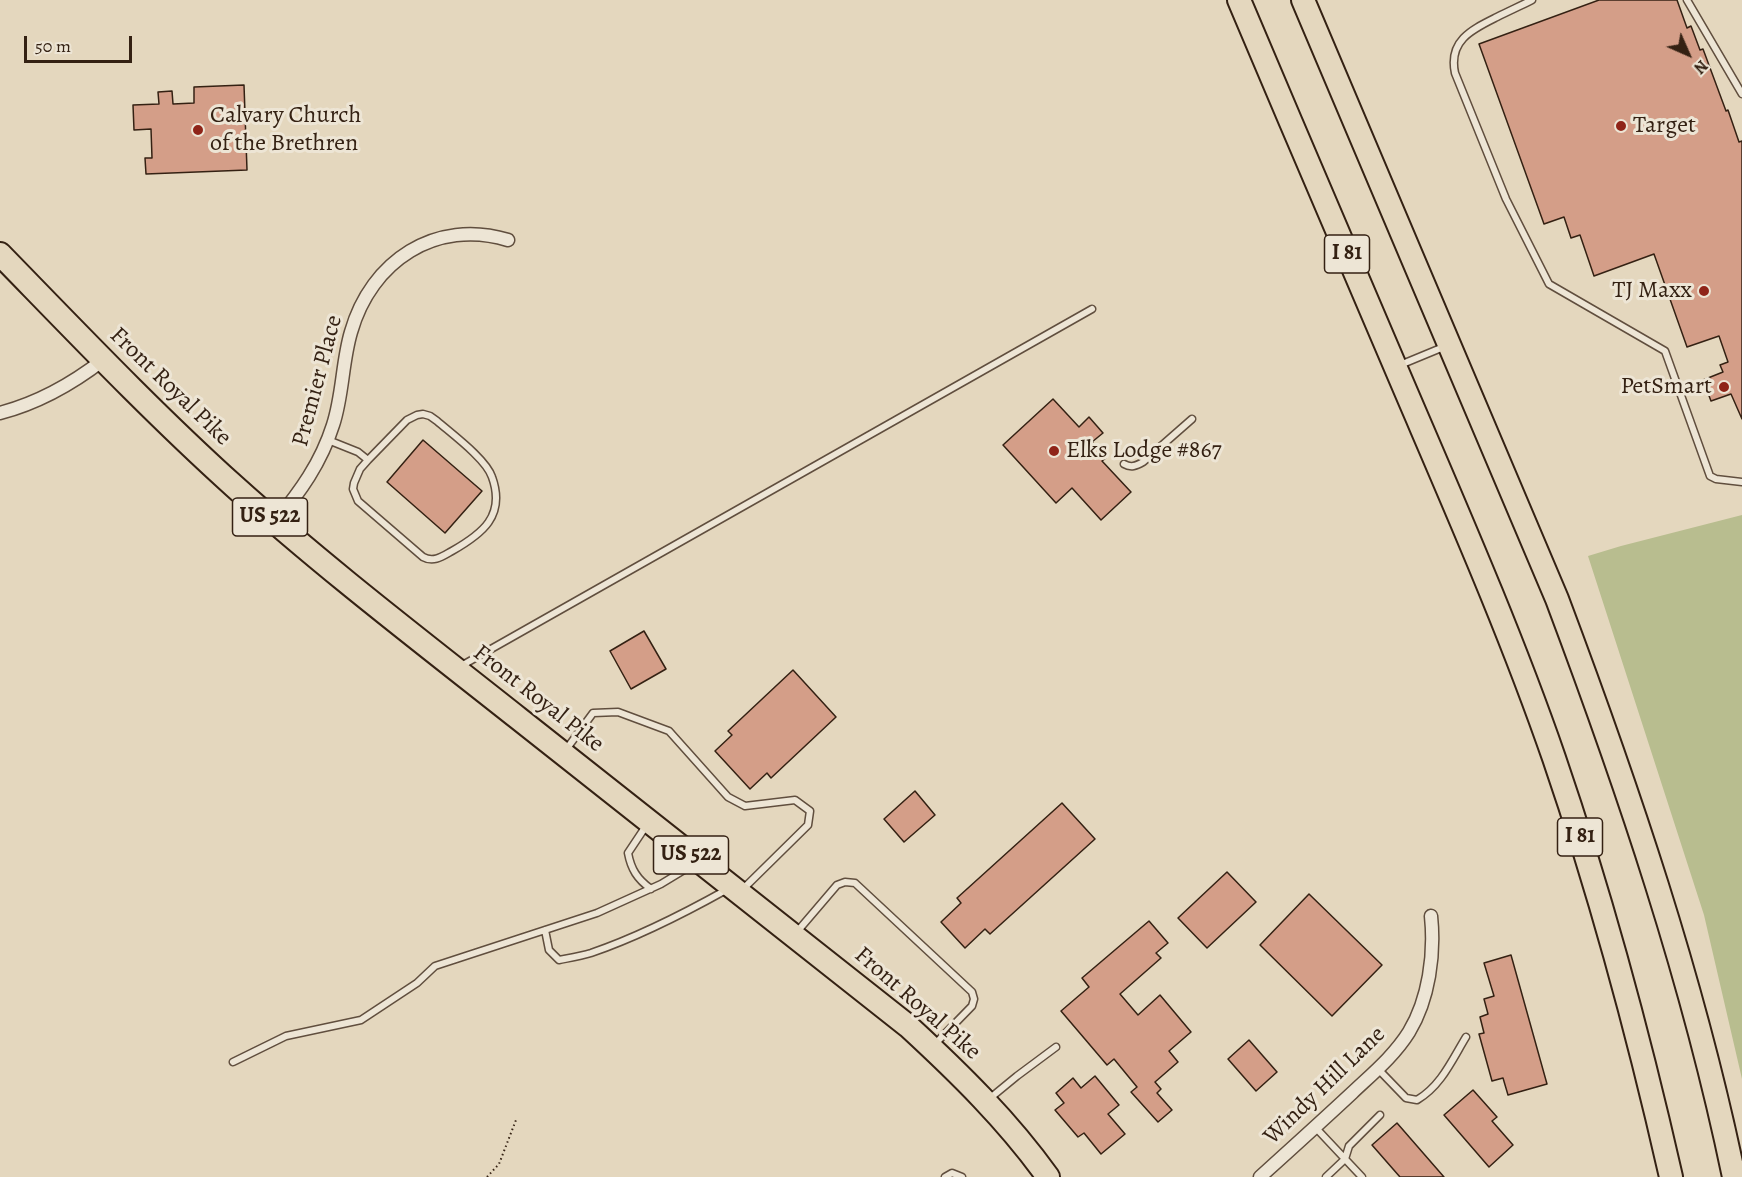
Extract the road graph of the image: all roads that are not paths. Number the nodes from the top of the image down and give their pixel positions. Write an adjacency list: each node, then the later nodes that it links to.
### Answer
1 (1239, 0): 11 (highway, I 81)
2 (1303, 0): 9 (highway, I 81)
3 (1532, 0): 17 (lane)
4 (1687, 0): 5 (lane)
5 (1742, 94)
6 (508, 240): 14 (street, Premier Place)
7 (0, 254): 10 (highway, Front Royal Pike / US 522)
8 (1092, 309): 19 (lane)
9 (1449, 345): 11 (lane); 44 (highway, I 81)
10 (103, 360): 12 (street); 18 (highway, Front Royal Pike / US 522)
11 (1395, 367): 43 (highway, I 81)
12 (0, 412)
13 (1192, 418): 16 (lane)
14 (328, 439): 15 (lane); 18 (street, Premier Place)
15 (368, 460): 15 (lane)
16 (1124, 464)
17 (1742, 482)
18 (275, 522): 19 (highway, Front Royal Pike / US 522)
19 (456, 669): 20 (highway, Front Royal Pike / US 522)
20 (563, 754): 21 (highway, Front Royal Pike / US 522); 24 (lane)
21 (649, 821): 22 (highway, Front Royal Pike / US 522); 23 (lane)
22 (700, 861): 23 (lane); 24 (highway, Front Royal Pike / US 522)
23 (651, 889): 26 (lane)
24 (735, 889): 26 (lane); 27 (highway, Front Royal Pike / US 522)
25 (1431, 916): 32 (street, Windy Hill Lane)
26 (544, 930): 31 (lane)
27 (794, 936): 30 (highway, Front Royal Pike / US 522); 30 (lane)
28 (1466, 1037): 32 (lane)
29 (1056, 1047): 33 (lane)
30 (932, 1048): 33 (highway, Front Royal Pike / US 522)
31 (233, 1062)
32 (1378, 1069): 35 (street, Windy Hill Lane)
33 (987, 1102): 39 (highway, Front Royal Pike / US 522)
34 (1380, 1115): 36 (lane)
35 (1314, 1127): 36 (lane); 40 (street, Windy Hill Lane)
36 (1345, 1159): 41 (lane); 42 (lane)
37 (945, 1177): 38 (lane)
38 (962, 1177)
39 (1048, 1177)
40 (1260, 1177)
41 (1326, 1177)
42 (1362, 1177)
43 (1671, 1177)
44 (1734, 1177)

